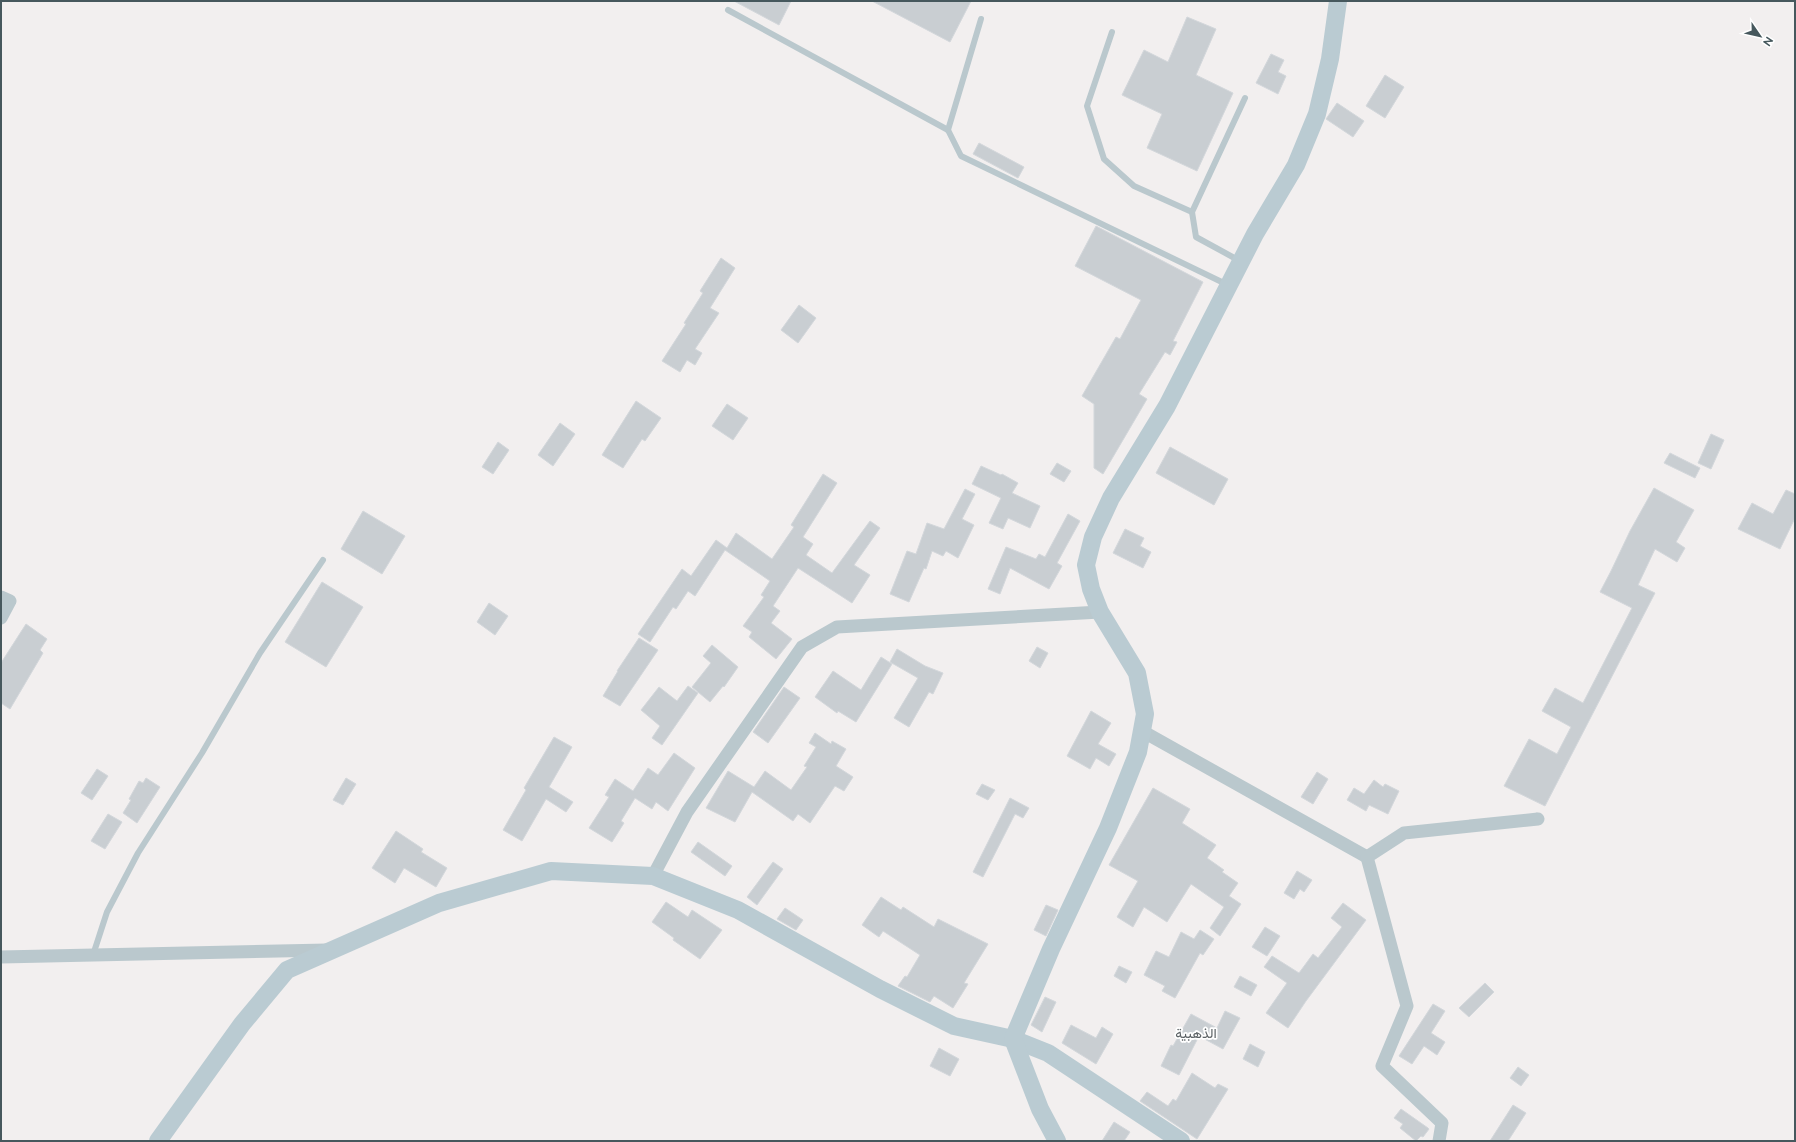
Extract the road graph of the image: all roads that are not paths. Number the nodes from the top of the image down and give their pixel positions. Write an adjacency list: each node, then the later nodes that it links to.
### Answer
1 (1338, 1): 8 (street)
2 (728, 10): 6 (lane)
3 (981, 19): 6 (lane)
4 (1112, 32): 7 (lane)
5 (1245, 98): 7 (lane)
6 (948, 130): 9 (lane)
7 (1192, 212): 8 (lane)
8 (1242, 262): 9 (street)
9 (1229, 286): 12 (street)
10 (323, 560): 19 (lane)
11 (1, 597): 13 (street)
12 (1100, 612): 14 (street); 17 (street)
13 (1, 618)
14 (1142, 731): 16 (street); 21 (street)
15 (1470, 826): 16 (street)
16 (1367, 858): 25 (street)
17 (653, 876): 18 (street); 21 (street)
18 (333, 950): 19 (street); 22 (street)
19 (93, 955): 20 (street)
20 (1, 957)
21 (1013, 1039): 23 (street); 24 (street)
22 (158, 1141)
23 (1056, 1141)
24 (1181, 1141)
25 (1439, 1141)

